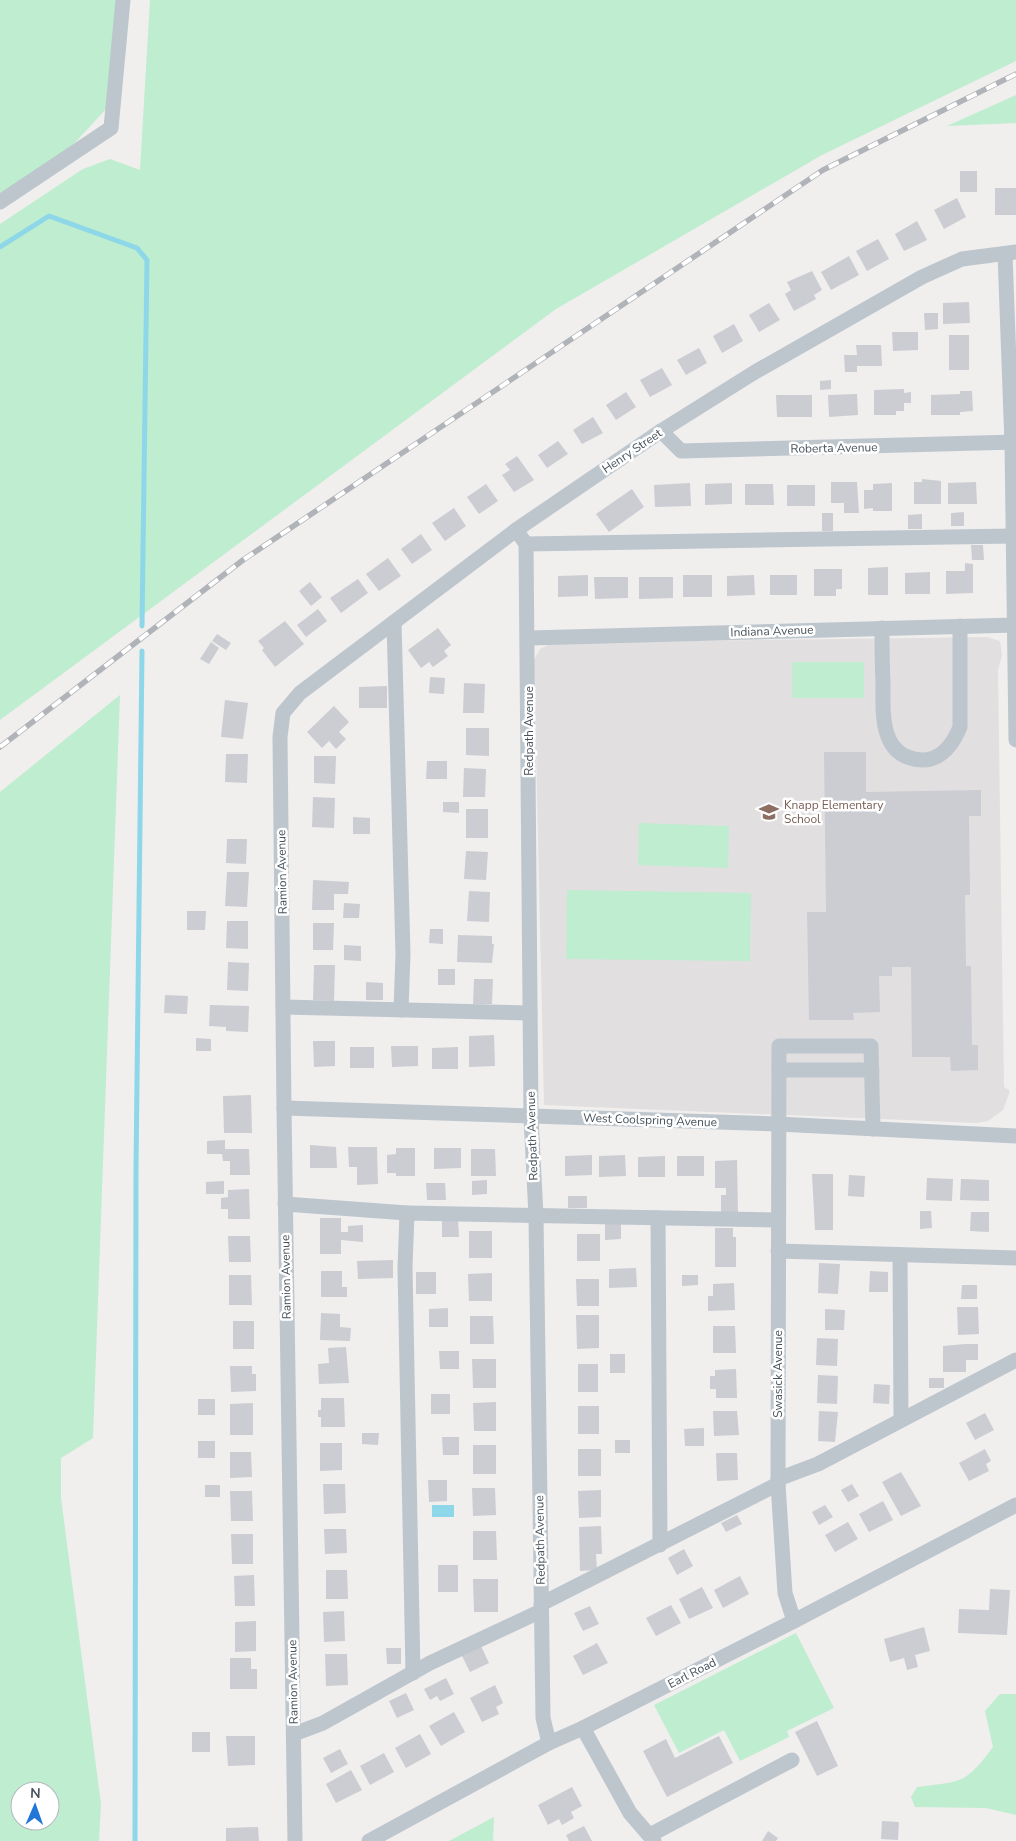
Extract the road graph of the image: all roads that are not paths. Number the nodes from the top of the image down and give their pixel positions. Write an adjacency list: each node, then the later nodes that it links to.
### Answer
1 (123, 0): 2 (street)
2 (0, 202)
3 (1011, 253): 4 (street); 5 (street, Henry Street)
4 (1012, 344): 6 (street)
5 (661, 431): 6 (street, Roberta Avenue); 8 (street, Henry Street)
6 (1014, 443): 7 (street)
7 (1014, 516): 9 (street)
8 (516, 530): 10 (street); 11 (street, Henry Street)
9 (1013, 536): 10 (street); 12 (street)
10 (526, 544): 15 (street, Redpath Avenue)
11 (394, 622): 16 (street, Henry Street); 19 (street)
12 (1015, 625): 13 (street, Indiana Avenue); 17 (street)
13 (960, 626): 14 (street, Indiana Avenue); 14 (street)
14 (882, 628): 15 (street, Indiana Avenue)
15 (528, 638): 20 (street, Redpath Avenue)
16 (283, 713): 18 (street, Ramion Avenue)
17 (1016, 740)
18 (283, 1007): 19 (street); 23 (street, Ramion Avenue)
19 (401, 1010): 20 (street)
20 (530, 1013): 24 (street, Redpath Avenue)
21 (780, 1070): 22 (street); 22 (street, Swasick Avenue); 25 (street, Swasick Avenue)
22 (872, 1070): 26 (street)
23 (284, 1108): 24 (street, West Coolspring Avenue); 28 (street, Ramion Avenue)
24 (531, 1117): 25 (street, West Coolspring Avenue); 30 (street, Redpath Avenue)
25 (778, 1124): 26 (street, West Coolspring Avenue); 32 (street, Swasick Avenue)
26 (873, 1129): 27 (street, West Coolspring Avenue)
27 (1016, 1136)
28 (285, 1204): 29 (street); 45 (street, Ramion Avenue)
29 (407, 1213): 30 (street); 43 (street)
30 (536, 1216): 31 (street); 41 (street, Redpath Avenue)
31 (658, 1218): 32 (street); 40 (street)
32 (778, 1220): 33 (street, Swasick Avenue)
33 (778, 1251): 34 (street); 38 (street, Swasick Avenue)
34 (900, 1254): 35 (street); 37 (street)
35 (1016, 1258)
36 (1016, 1360): 37 (street)
37 (901, 1420): 38 (street)
38 (778, 1482): 40 (street); 42 (street, Swasick Avenue)
39 (1016, 1505): 42 (street, Earl Road)
40 (660, 1545): 41 (street)
41 (541, 1608): 43 (street); 46 (street, Redpath Avenue)
42 (794, 1621): 44 (street, Earl Road)
43 (413, 1673): 45 (street)
44 (583, 1728): 46 (street, Earl Road); 48 (street)
45 (294, 1734): 49 (street, Ramion Avenue)
46 (549, 1743): 50 (street, Earl Road)
47 (792, 1760): 48 (street)
48 (652, 1838)
49 (295, 1841)
50 (369, 1841)

